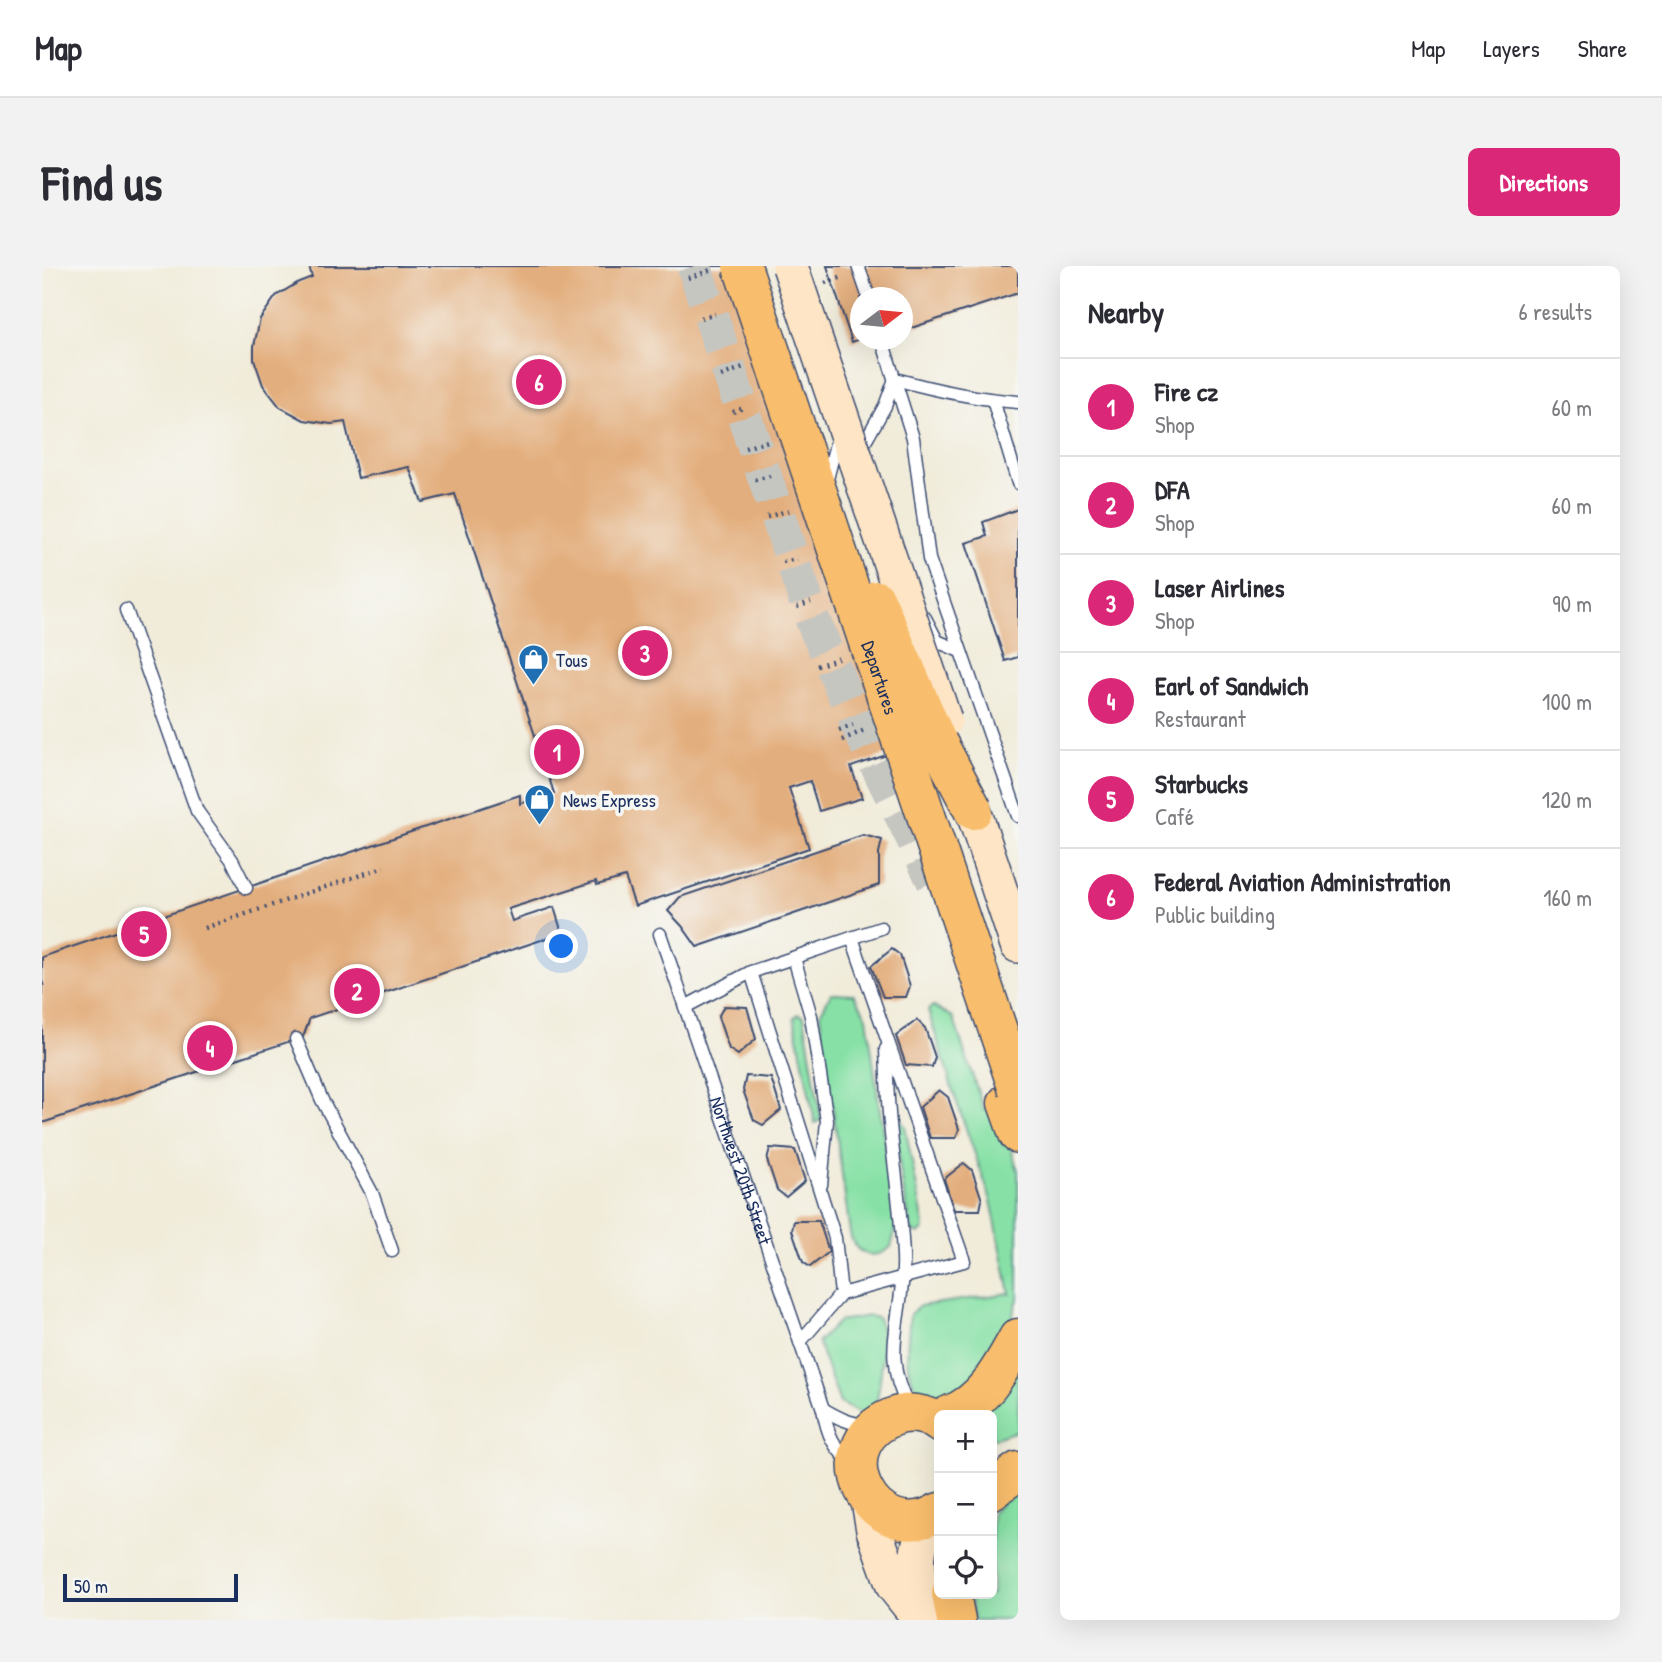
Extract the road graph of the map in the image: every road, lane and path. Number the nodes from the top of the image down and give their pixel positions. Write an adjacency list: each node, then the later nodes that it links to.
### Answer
1 (724, 266): 5 (path)
2 (742, 266): 21 (main road, Departures, bridge)
3 (790, 266): 16 (main road, bridge)
4 (854, 270): 6 (path); 7 (lane)
5 (688, 278)
6 (824, 283)
7 (863, 287)
8 (715, 314): 9 (path)
9 (701, 318)
10 (885, 350): 11 (lane)
11 (895, 379): 12 (lane); 17 (lane); 28 (lane)
12 (993, 400): 13 (lane); 20 (lane)
13 (1018, 402)
14 (746, 407): 15 (path)
15 (733, 412)
16 (842, 419): 21 (lane, bridge); 31 (main road, bridge)
17 (862, 446)
18 (770, 475): 19 (path)
19 (755, 480)
20 (1018, 483)
21 (819, 501): 31 (main road, bridge); 45 (main road, Departures, bridge)
22 (797, 559): 23 (path)
23 (783, 562)
24 (908, 587): 28 (lane)
25 (811, 602): 26 (path)
26 (797, 607)
27 (126, 610): 34 (lane)
28 (960, 651): 32 (lane)
29 (853, 725): 30 (path)
30 (839, 730)
31 (972, 810): 39 (main road)
32 (1018, 816)
33 (384, 867): 35 (path)
34 (246, 888)
35 (205, 928)
36 (881, 928): 38 (lane)
37 (660, 934): 42 (lane, Northwest 20th Street)
38 (852, 938): 40 (lane); 43 (lane)
39 (1018, 945)
40 (794, 958): 41 (lane); 46 (lane)
41 (751, 972): 42 (lane); 46 (lane)
42 (685, 1007): 51 (lane, Northwest 20th Street)
43 (886, 1036): 48 (lane); 48 (lane)
44 (296, 1039): 47 (lane)
45 (1015, 1113)
46 (820, 1192): 49 (lane)
47 (392, 1251)
48 (904, 1277): 49 (lane); 53 (lane)
49 (841, 1294): 51 (lane)
50 (1018, 1338): 53 (main road)
51 (800, 1342): 52 (lane, Northwest 20th Street)
52 (823, 1409): 53 (lane); 56 (lane, Northwest 20th Street)
53 (926, 1419): 56 (main road)
54 (1018, 1456): 55 (main road)
55 (997, 1458)
56 (857, 1465): 59 (main road)
57 (1018, 1471): 58 (main road)
58 (997, 1486)
59 (869, 1501): 60 (main road); 63 (main road)
60 (934, 1515)
61 (934, 1517): 64 (main road)
62 (952, 1599): 65 (main road)
63 (921, 1620)
64 (929, 1620)
65 (957, 1620)

